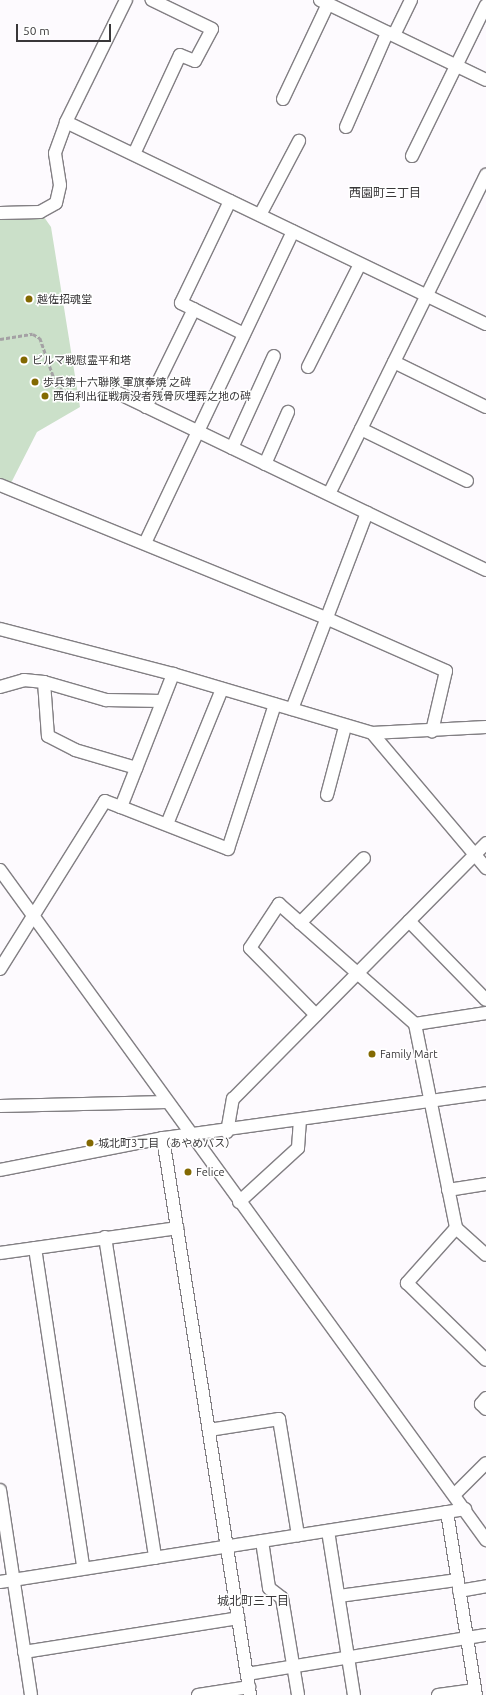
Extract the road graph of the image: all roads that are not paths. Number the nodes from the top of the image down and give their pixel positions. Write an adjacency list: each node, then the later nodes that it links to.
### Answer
1 (126, 0): 10 (street)
2 (152, 0): 13 (street)
3 (411, 0): 6 (street)
4 (328, 2): 6 (street); 9 (street)
5 (486, 5): 7 (street)
6 (390, 34): 7 (street); 11 (street)
7 (456, 65): 8 (street); 14 (street)
8 (486, 80)
9 (283, 99)
10 (66, 122): 13 (street); 17 (street)
11 (346, 127)
12 (299, 141): 18 (street)
13 (134, 154): 16 (street)
14 (412, 156)
15 (486, 175): 21 (street)
16 (230, 201): 18 (street); 22 (street)
17 (0, 213)
18 (260, 215): 19 (street)
19 (293, 231): 20 (street); 24 (street)
20 (360, 264): 21 (street); 27 (street)
21 (427, 296): 23 (street); 26 (street)
22 (194, 309): 24 (street); 29 (street)
23 (486, 324)
24 (244, 334): 33 (street)
25 (274, 356): 34 (street)
26 (394, 362): 30 (street); 32 (street)
27 (308, 367)
28 (118, 393): 29 (street)
29 (146, 407): 33 (street)
30 (486, 407)
31 (288, 412): 35 (street)
32 (361, 429): 36 (street); 38 (street)
33 (198, 432): 34 (street); 40 (street)
34 (232, 448): 35 (street)
35 (265, 464): 38 (street)
36 (467, 481)
37 (0, 485): 40 (street)
38 (329, 494): 39 (street)
39 (368, 513): 41 (street); 42 (street)
40 (145, 543): 42 (street)
41 (486, 570)
42 (328, 619): 50 (street); 53 (street)
43 (0, 629): 44 (street)
44 (173, 674): 47 (street); 48 (street)
45 (44, 682): 46 (street); 48 (street); 55 (street)
46 (0, 687)
47 (222, 689): 49 (street); 58 (street)
48 (162, 701): 55 (street)
49 (275, 704): 50 (street); 58 (street)
50 (292, 709): 51 (street)
51 (345, 727): 54 (street); 56 (street)
52 (486, 727): 53 (street)
53 (432, 731): 54 (street)
54 (372, 733): 60 (street)
55 (136, 768): 57 (street)
56 (327, 795)
57 (121, 807): 58 (street); 64 (street)
58 (167, 824)
59 (486, 843): 60 (street)
60 (475, 854): 62 (street); 65 (street)
61 (364, 858): 66 (street)
62 (486, 868)
63 (0, 870): 64 (street)
64 (33, 914): 67 (street); 75 (street)
65 (409, 921): 68 (street); 69 (street)
66 (300, 923): 68 (street); 71 (street)
67 (0, 969)
68 (356, 974): 71 (street); 72 (street)
69 (486, 1000)
70 (486, 1013): 72 (street)
71 (316, 1015): 78 (street)
72 (415, 1024): 74 (street)
73 (486, 1093): 74 (street)
74 (430, 1101): 77 (street); 83 (street)
75 (167, 1102): 76 (street); 79 (street)
76 (0, 1106)
77 (300, 1121): 78 (street); 84 (street)
78 (227, 1132): 79 (street)
79 (190, 1135): 80 (street); 84 (street)
80 (163, 1138): 81 (street); 85 (street)
81 (0, 1170)
82 (486, 1184): 83 (street)
83 (448, 1190): 86 (street)
84 (239, 1202): 97 (street)
85 (177, 1228): 87 (street); 94 (street)
86 (456, 1228): 90 (street); 91 (street)
87 (105, 1237): 88 (street); 106 (street)
88 (35, 1248): 89 (street); 107 (street)
89 (0, 1253)
90 (486, 1255)
91 (486, 1360)
92 (486, 1398): 93 (street)
93 (486, 1409)
94 (209, 1430): 102 (street); 105 (street)
95 (486, 1463): 97 (street)
96 (0, 1490): 101 (street)
97 (454, 1495): 98 (street)
98 (465, 1509): 99 (street); 103 (street)
99 (447, 1512): 100 (street); 110 (street)
100 (328, 1531): 102 (street); 112 (street)
101 (3, 1534): 108 (street)
102 (298, 1535): 104 (street)
103 (486, 1540)
104 (262, 1541): 105 (street); 118 (street)
105 (227, 1546): 106 (street); 113 (street)
106 (155, 1558): 107 (street)
107 (83, 1567): 108 (street)
108 (14, 1580): 109 (street); 116 (street)
109 (0, 1582)
110 (459, 1585): 111 (street); 112 (street); 115 (street)
111 (486, 1586)
112 (339, 1596): 117 (street)
113 (238, 1618): 116 (street); 119 (street)
114 (486, 1635): 115 (street)
115 (467, 1638): 117 (street); 121 (street)
116 (24, 1652): 122 (street)
117 (348, 1657): 118 (street); 125 (street)
118 (294, 1666): 119 (street); 124 (street)
119 (247, 1674): 120 (street)
120 (250, 1691): 123 (street)
121 (476, 1692): 126 (street)
122 (31, 1695)
123 (198, 1695)
124 (298, 1695)
125 (354, 1695)
126 (438, 1695)

